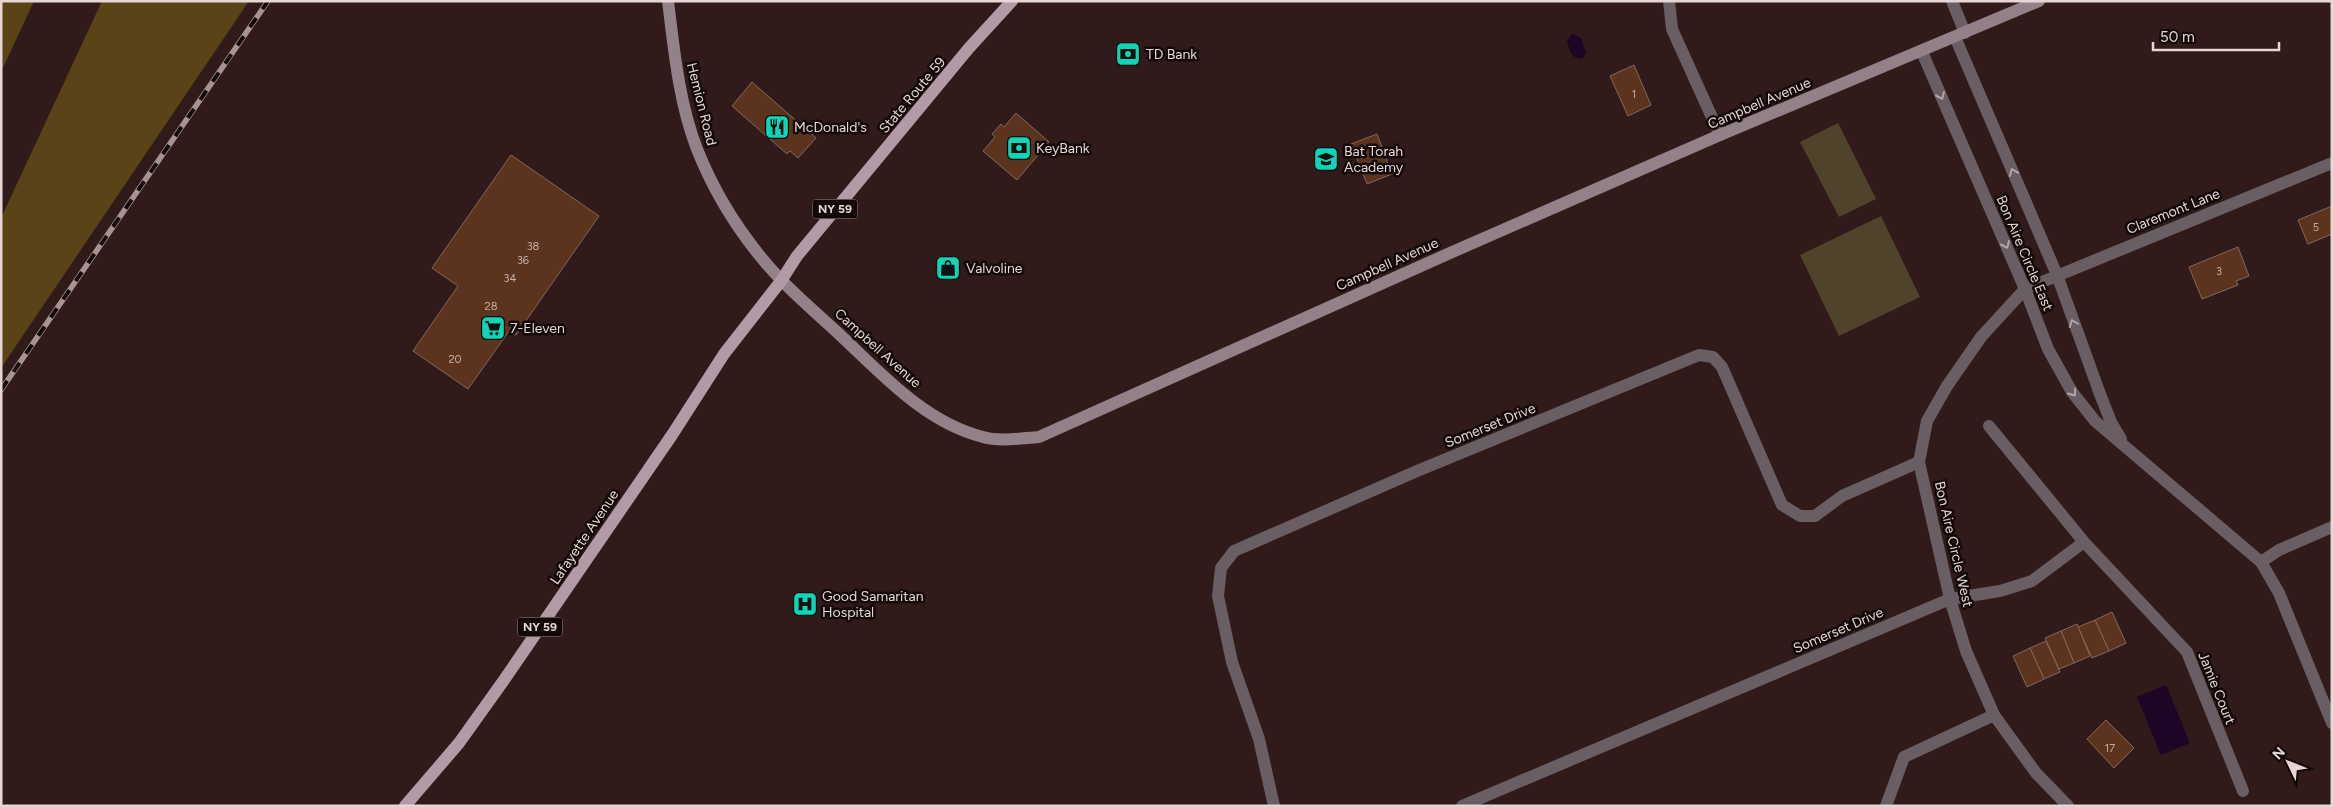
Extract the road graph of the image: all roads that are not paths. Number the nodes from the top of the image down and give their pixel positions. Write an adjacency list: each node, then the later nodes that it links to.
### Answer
1 (668, 1): 11 (street, Hemion Road)
2 (1012, 1): 11 (main road, State Route 59 / NY 59)
3 (1669, 1): 8 (street)
4 (1952, 1): 6 (street, Bon Aire Circle East)
5 (2038, 1): 6 (street, Campbell Avenue)
6 (1960, 35): 7 (street, Campbell Avenue); 10 (street, Bon Aire Circle East, one-way to 6)
7 (1922, 52): 8 (street, Campbell Avenue); 12 (street, Bon Aire Circle East, one-way to 12)
8 (1720, 135): 11 (street, Campbell Avenue)
9 (2332, 163): 10 (street, Claremont Lane)
10 (2057, 275): 12 (street, Claremont Lane); 14 (street, Bon Aire Circle East, one-way to 10)
11 (781, 281): 23 (main road, Lafayette Avenue / NY 59)
12 (2025, 289): 14 (street, Bon Aire Circle East, one-way to 14); 15 (street, Bon Aire Circle West)
13 (1989, 426): 17 (street, Jamie Court)
14 (2126, 448): 18 (street, Bon Aire Circle East)
15 (1919, 462): 19 (street, Bon Aire Circle West); 24 (street, Somerset Drive)
16 (2332, 527): 18 (street)
17 (2084, 542): 19 (street); 22 (street, Jamie Court)
18 (2261, 562): 21 (street, Bon Aire Circle East)
19 (1950, 599): 20 (street, Bon Aire Circle West); 25 (street, Somerset Drive)
20 (1994, 714): 26 (street); 27 (street, Bon Aire Circle West)
21 (2332, 723)
22 (2243, 791)
23 (405, 806)
24 (1274, 806)
25 (1462, 806)
26 (1886, 806)
27 (2068, 806)

